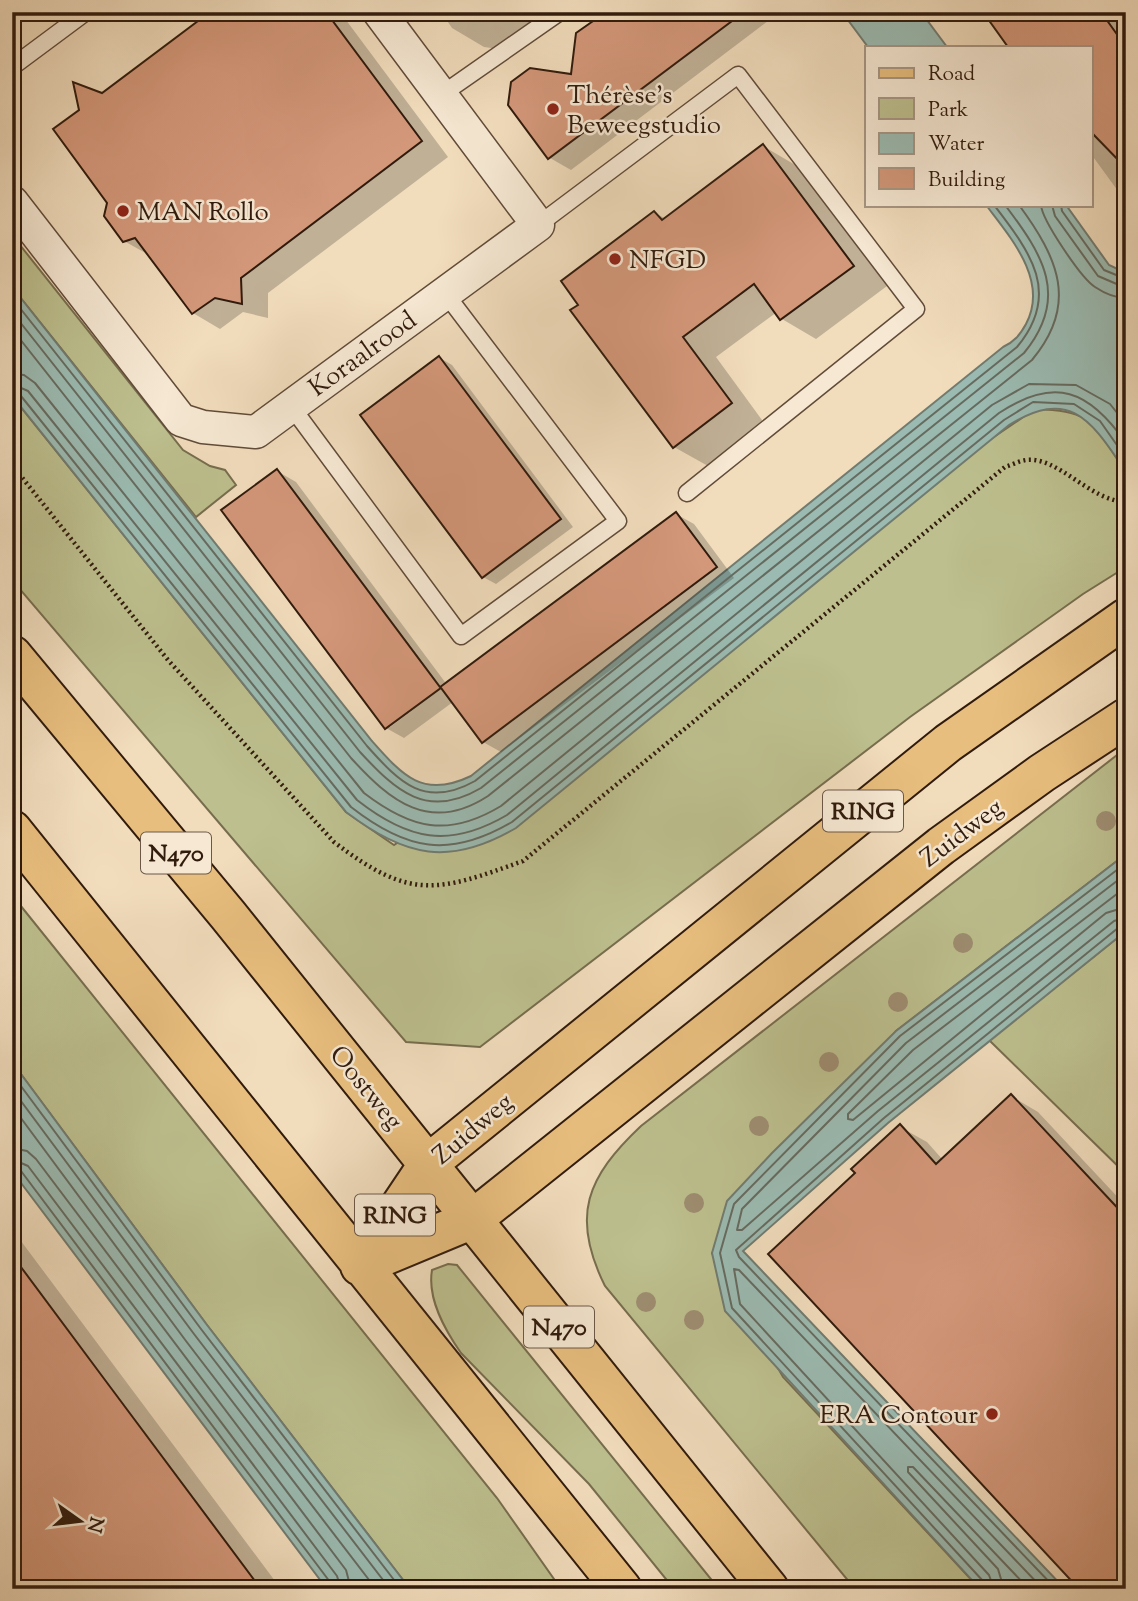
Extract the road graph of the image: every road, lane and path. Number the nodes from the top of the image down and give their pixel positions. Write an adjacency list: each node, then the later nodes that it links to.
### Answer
1 (86, 12): 4 (lane)
2 (379, 12): 5 (street)
3 (560, 12): 5 (lane)
4 (12, 67)
5 (441, 95): 7 (street)
6 (12, 202): 9 (street, Koraalrood)
7 (538, 225): 8 (street, Koraalrood); 11 (lane)
8 (445, 293): 9 (street, Koraalrood); 9 (lane)
9 (291, 406)
10 (12, 465): 12 (path)
11 (687, 493)
12 (1126, 502)
13 (1126, 618): 17 (main road, Zuidweg / RING)
14 (12, 655): 17 (main road, Oostweg / N470)
15 (1126, 718): 18 (main road, Zuidweg / RING)
16 (12, 830): 19 (main road)
17 (429, 1163): 18 (main road, Oostweg / N470); 19 (main road, Zuidweg / RING)
18 (472, 1219): 19 (main road, Zuidweg); 21 (main road, Oostweg / N470)
19 (360, 1266): 20 (main road)
20 (622, 1589)
21 (769, 1589)

